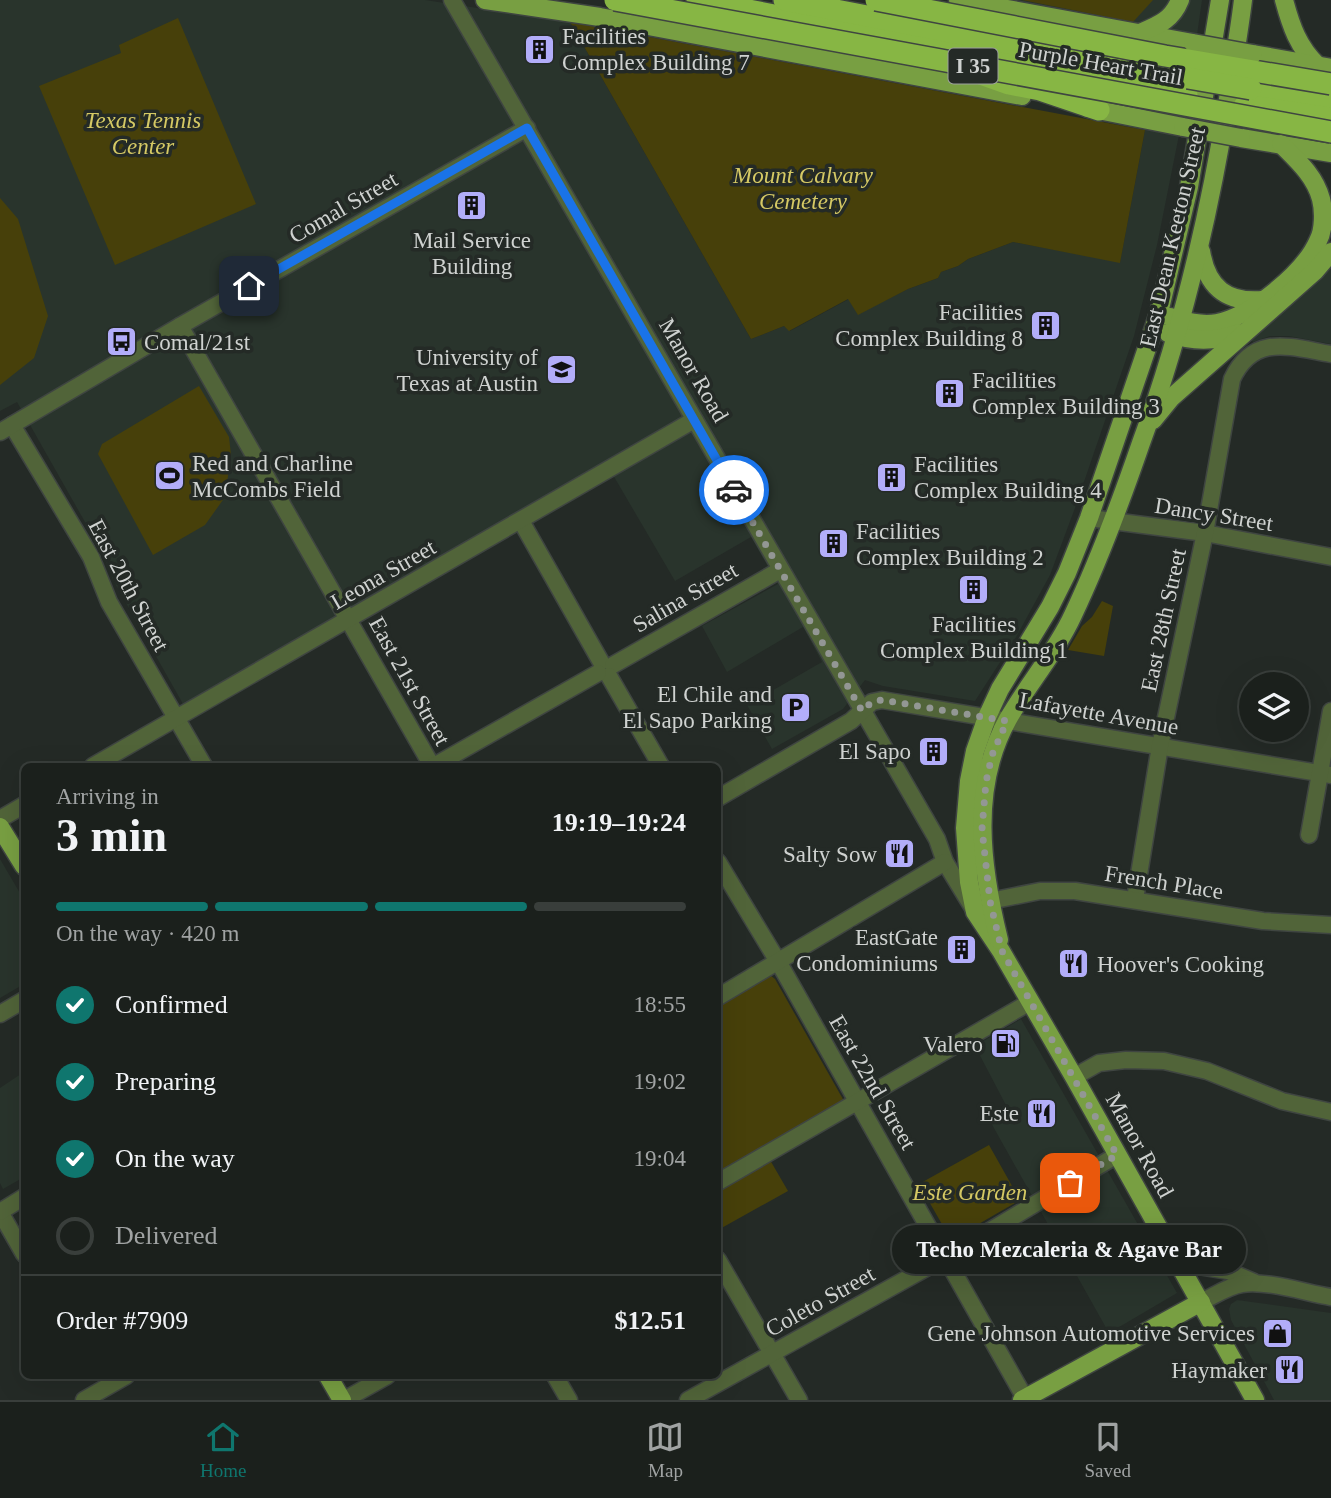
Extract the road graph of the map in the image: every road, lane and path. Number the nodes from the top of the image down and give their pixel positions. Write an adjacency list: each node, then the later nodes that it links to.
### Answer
1 (452, 0): 23 (street, Manor Road)
2 (485, 0): 21 (main road)
3 (615, 0): 24 (highway, Purple Heart Trail / I 35, bridge)
4 (697, 0): 13 (highway, Purple Heart Trail / I 35)
5 (784, 0): 16 (highway, Purple Heart Trail / I 35)
6 (876, 0): 17 (highway, Purple Heart Trail / I 35, bridge)
7 (907, 0): 16 (highway)
8 (958, 0): 14 (main road)
9 (1180, 0): 14 (main road)
10 (1220, 0): 30 (main road, East Dean Keeton Street)
11 (1243, 0): 27 (main road, East Dean Keeton Street)
12 (1284, 0): 15 (main road)
13 (872, 33): 18 (highway, Purple Heart Trail / I 35); 21 (highway)
14 (1140, 33): 15 (main road, bridge)
15 (1324, 67)
16 (1160, 72): 18 (highway, Purple Heart Trail / I 35)
17 (1331, 84)
18 (1187, 86): 19 (highway, Purple Heart Trail / I 35, bridge)
19 (1247, 97): 20 (highway, Purple Heart Trail / I 35); 22 (highway, Purple Heart Trail / I 35)
20 (1331, 102)
21 (1099, 110): 25 (main road, bridge)
22 (1331, 118)
23 (527, 128): 31 (street, Comal Street); 35 (street, Manor Road)
24 (1331, 132)
25 (1281, 144): 26 (main road); 29 (main road)
26 (1331, 153)
27 (1200, 246): 29 (main road); 32 (main road, East Dean Keeton Street)
28 (1331, 252): 33 (main road)
29 (1263, 300): 32 (main road)
30 (1157, 321): 32 (main road); 38 (main road, East Dean Keeton Street)
31 (180, 326): 36 (street, Comal Street); 44 (street, East 21st Street)
32 (1178, 328): 33 (main road); 37 (main road, East Dean Keeton Street)
33 (1247, 330): 37 (main road)
34 (1331, 354): 41 (street, East 28th Street)
35 (694, 419): 39 (street, Leona Street); 43 (street, Manor Road)
36 (6, 428): 49 (street, East 20th Street)
37 (1142, 442): 40 (main road, East Dean Keeton Street)
38 (1089, 518): 40 (street, Dancy Street); 48 (main road, East Dean Keeton Street)
39 (521, 520): 44 (street, Leona Street); 45 (street)
40 (1112, 521): 41 (street, Dancy Street); 50 (main road, East Dean Keeton Street)
41 (1205, 533): 42 (street, Dancy Street); 51 (street, East 28th Street)
42 (1331, 557)
43 (780, 570): 45 (street, Salina Street); 46 (street, Manor Road)
44 (349, 620): 49 (street, Leona Street); 54 (street, East 21st Street)
45 (605, 669): 55 (street, Salina Street); 56 (street)
46 (862, 711): 48 (street, Lafayette Avenue); 58 (street, Lafayette Avenue); 64 (street, Manor Road)
47 (1331, 711): 57 (street)
48 (987, 717): 50 (street, Lafayette Avenue); 67 (main road, East Dean Keeton Street)
49 (177, 719): 52 (street, Leona Street); 53 (street, East 20th Street)
50 (1007, 721): 51 (street, Lafayette Avenue); 67 (main road, East Dean Keeton Street)
51 (1160, 746): 57 (street, Lafayette Avenue); 66 (street, East 28th Street)
52 (98, 763)
53 (202, 763)
54 (431, 763)
55 (438, 763)
56 (659, 763)
57 (1325, 774): 62 (street)
58 (721, 796)
59 (21, 807): 60 (street)
60 (0, 819)
61 (0, 827): 63 (main road)
62 (1310, 835)
63 (21, 861)
64 (946, 862): 67 (street, Manor Road); 70 (street)
65 (721, 867): 70 (street, East 22nd Street)
66 (1135, 899): 67 (street, French Place); 68 (street, French Place)
67 (982, 906): 69 (main road, East Dean Keeton Street)
68 (1331, 925)
69 (1002, 951): 73 (main road, Manor Road)
70 (778, 962): 71 (street); 76 (street, East 22nd Street)
71 (721, 995)
72 (21, 1002): 74 (street)
73 (1030, 1002): 75 (main road, Manor Road); 76 (street)
74 (0, 1014)
75 (1074, 1077): 77 (street); 78 (main road, Manor Road)
76 (857, 1100): 79 (street); 84 (street, East 22nd Street)
77 (1331, 1112)
78 (1117, 1155): 83 (main road, Manor Road); 84 (street, Coleto Street)
79 (721, 1180)
80 (21, 1199): 81 (street)
81 (0, 1212): 82 (street)
82 (21, 1249)
83 (1172, 1250): 86 (street); 88 (main road, Manor Road)
84 (946, 1257): 89 (street, Coleto Street); 94 (street, East 22nd Street)
85 (721, 1265): 89 (street)
86 (1259, 1284): 87 (street); 88 (street)
87 (1331, 1297)
88 (1201, 1302): 94 (main road); 100 (main road, Manor Road)
89 (772, 1353): 98 (street, Coleto Street); 99 (street)
90 (330, 1379): 96 (main road)
91 (382, 1379): 96 (street)
92 (557, 1379): 97 (street)
93 (100, 1382): 95 (street)
94 (1025, 1399)
95 (84, 1400)
96 (343, 1400)
97 (569, 1400)
98 (688, 1400)
99 (799, 1400)
100 (1255, 1400)

